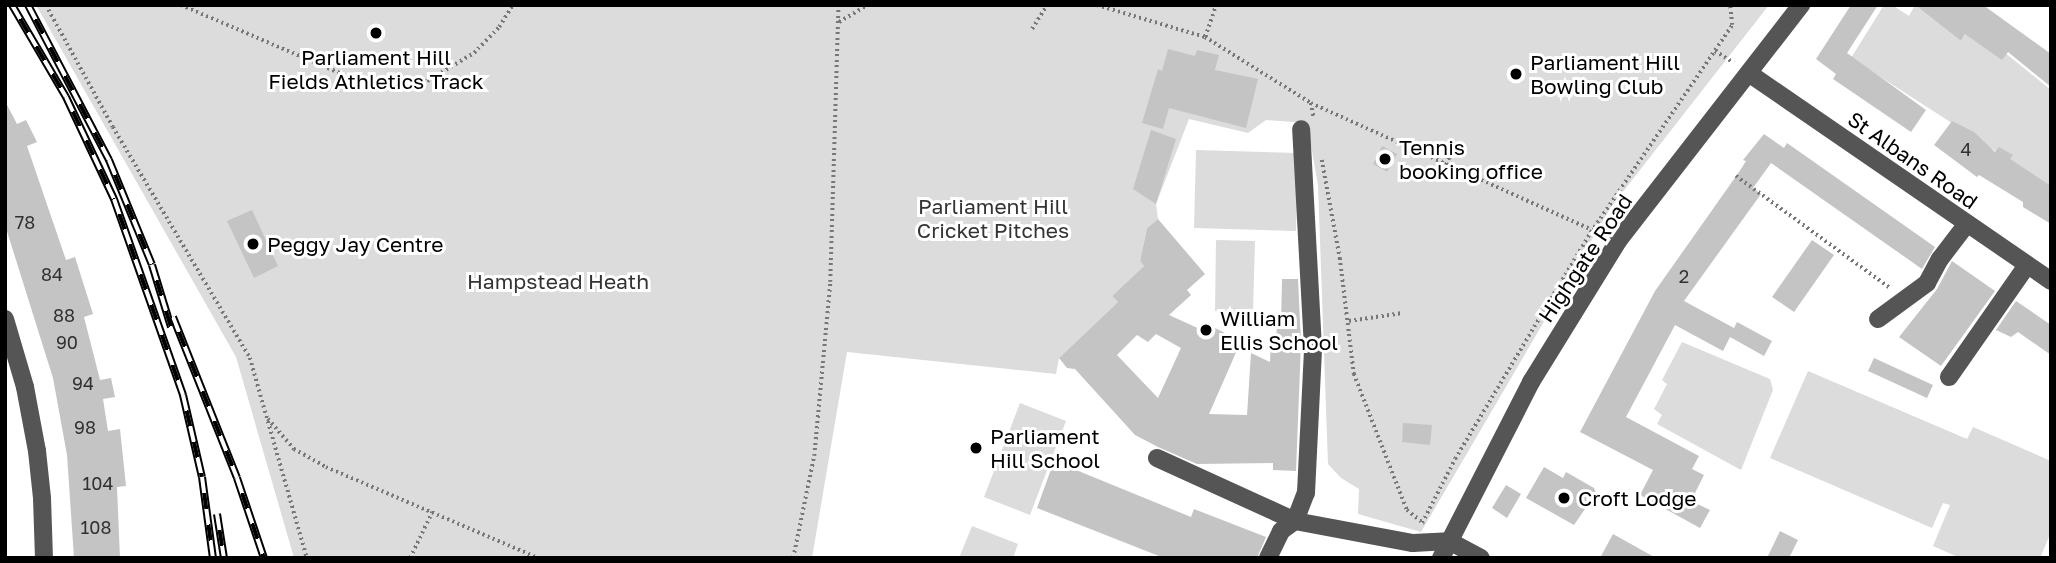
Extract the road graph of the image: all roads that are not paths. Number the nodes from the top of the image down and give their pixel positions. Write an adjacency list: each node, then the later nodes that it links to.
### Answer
1 (1801, 5): 2 (street, Highgate Road)
2 (1750, 74): 4 (street, St Albans Road); 12 (street, Highgate Road)
3 (1309, 129): 11 (street)
4 (1966, 225): 5 (street, St Albans Road); 8 (street)
5 (2027, 265): 6 (street, St Albans Road); 9 (street)
6 (2051, 281)
7 (5, 319): 13 (street)
8 (1878, 319)
9 (1949, 377)
10 (1157, 458): 11 (street)
11 (1295, 521): 12 (street); 14 (street)
12 (1445, 550): 15 (street)
13 (44, 558)
14 (1268, 558)
15 (1480, 558)

